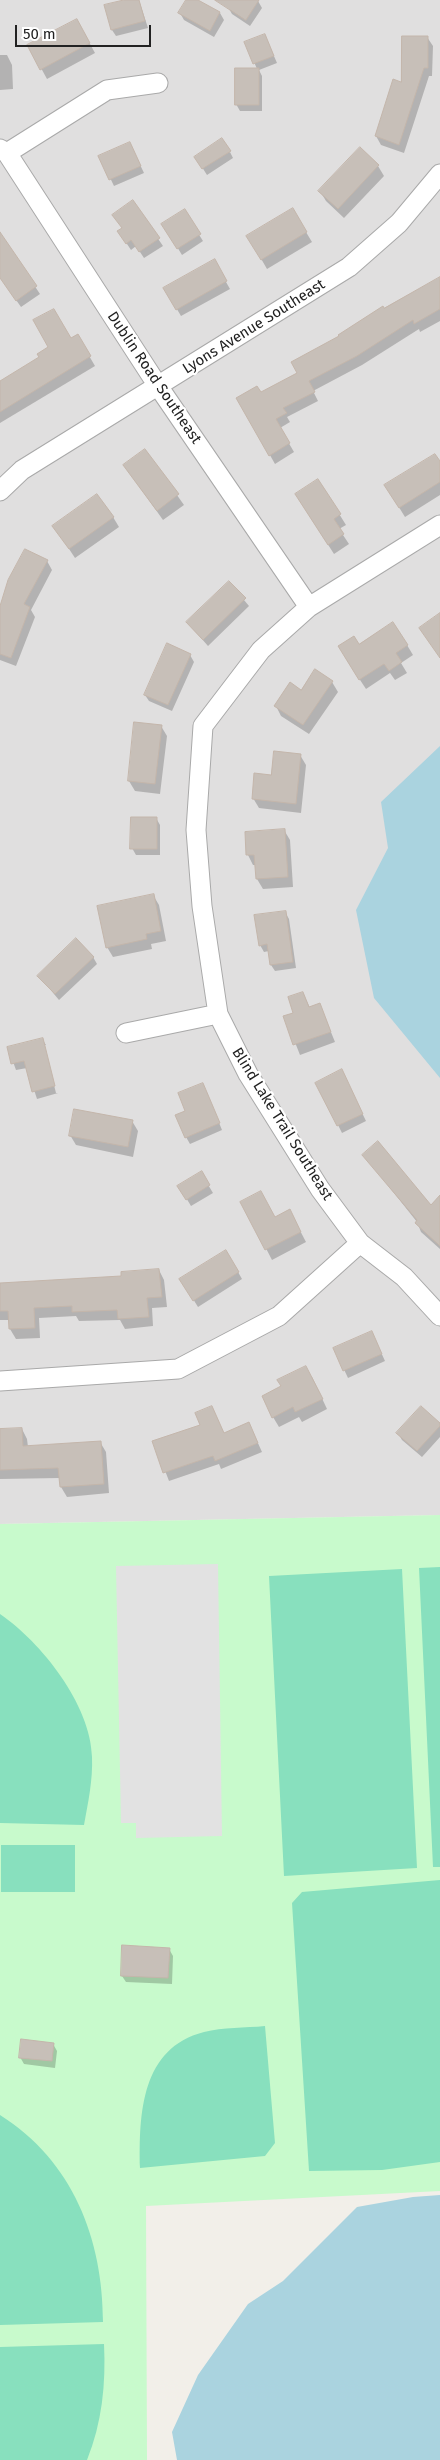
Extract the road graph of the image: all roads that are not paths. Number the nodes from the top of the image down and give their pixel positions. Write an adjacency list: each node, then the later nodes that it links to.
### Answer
1 (158, 83): 2 (street)
2 (4, 151): 4 (street, Dublin Road Southeast)
3 (440, 174): 4 (street, Lyons Avenue Southeast)
4 (158, 386): 5 (street, Lyons Avenue Southeast); 7 (street, Dublin Road Southeast)
5 (0, 491)
6 (440, 525): 7 (street, Blind Lake Trail Southeast)
7 (309, 606): 8 (street, Blind Lake Trail Southeast)
8 (218, 1014): 9 (street); 10 (street, Blind Lake Trail Southeast)
9 (126, 1033)
10 (360, 1243): 11 (street, Blind Lake Trail Southeast); 12 (street)
11 (440, 1316)
12 (0, 1381)

